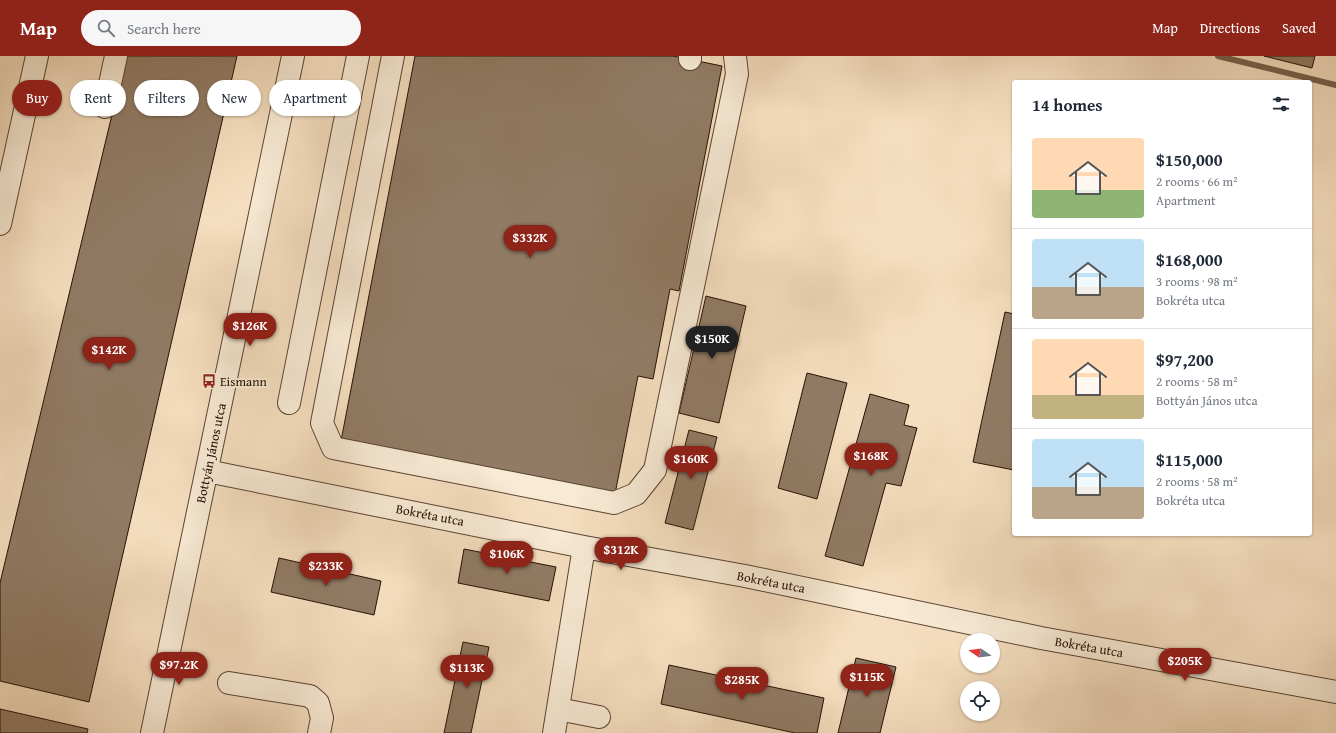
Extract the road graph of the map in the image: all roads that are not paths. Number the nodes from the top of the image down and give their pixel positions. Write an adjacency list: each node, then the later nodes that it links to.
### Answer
1 (37, 56): 8 (street)
2 (116, 56): 7 (street)
3 (293, 56): 11 (street, Bottyán János utca)
4 (358, 56): 10 (street)
5 (393, 56): 6 (street)
6 (736, 65)
7 (111, 80)
8 (7, 154): 9 (street)
9 (0, 224)
10 (289, 403)
11 (207, 471): 12 (street, Bokréta utca); 17 (street, Bottyán János utca)
12 (584, 547): 14 (street, Bokréta utca); 15 (street)
13 (229, 683): 18 (street)
14 (1336, 692)
15 (558, 709): 16 (street); 19 (street)
16 (599, 717)
17 (152, 733)
18 (318, 733)
19 (554, 733)

